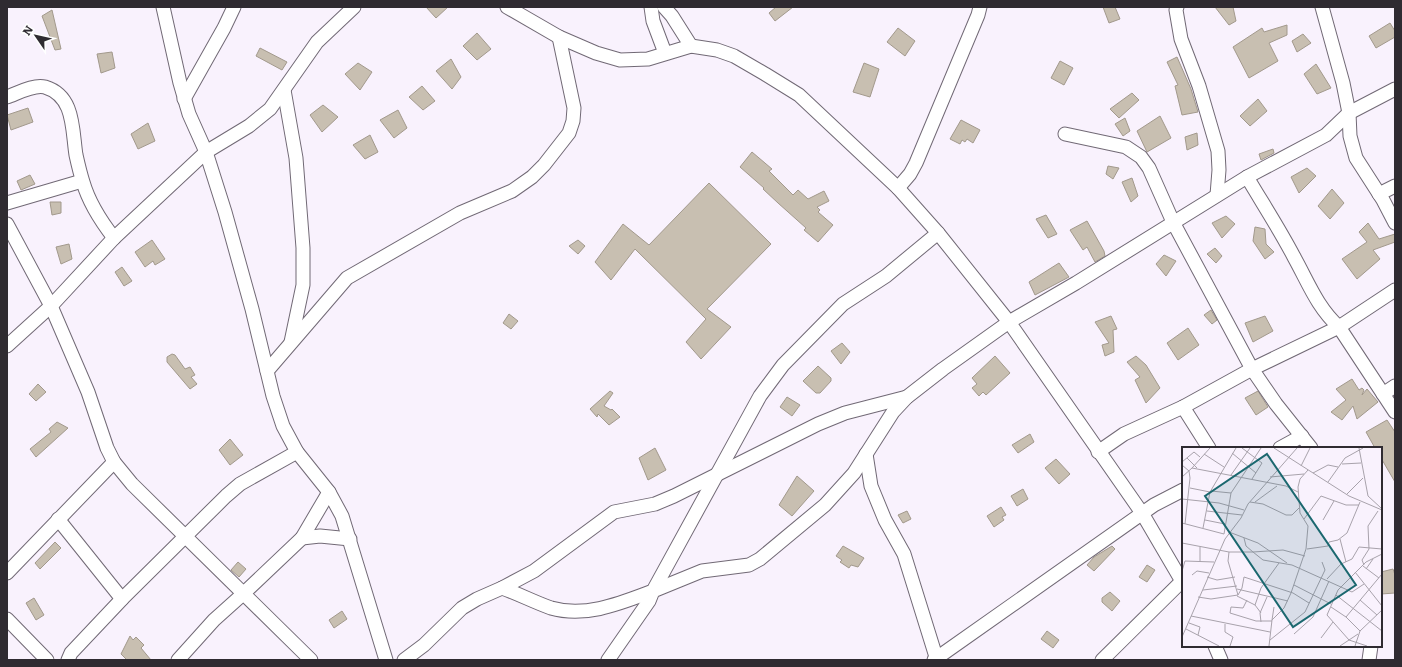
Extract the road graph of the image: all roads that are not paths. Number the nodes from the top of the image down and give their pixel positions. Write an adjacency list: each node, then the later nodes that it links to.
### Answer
1 (163, 7): 16 (street)
2 (234, 7): 16 (street)
3 (354, 7): 14 (street)
4 (507, 7): 10 (street)
5 (651, 7): 12 (street)
6 (664, 7): 11 (street)
7 (980, 7): 23 (street)
8 (1177, 7): 25 (street)
9 (1322, 7): 17 (street)
10 (559, 38): 12 (street); 36 (street)
11 (691, 46): 12 (street); 23 (street)
12 (665, 53)
13 (1395, 88): 17 (street)
14 (284, 90): 19 (street); 36 (street)
15 (7, 97): 21 (street)
16 (184, 99): 19 (street)
17 (1349, 113): 20 (street); 24 (street)
18 (1065, 134): 27 (street)
19 (206, 152): 31 (street); 39 (street)
20 (1247, 177): 25 (street); 35 (street)
21 (82, 181): 26 (street); 31 (street)
22 (1395, 186): 24 (street)
23 (898, 188): 30 (street)
24 (1379, 194): 28 (street)
25 (1217, 195): 27 (street)
26 (7, 202)
27 (1173, 222): 34 (street); 38 (street)
28 (1395, 222)
29 (7, 224): 33 (street)
30 (938, 233): 34 (street); 53 (street)
31 (114, 238): 33 (street)
32 (1395, 290): 35 (street)
33 (51, 306): 37 (street); 52 (street)
34 (1009, 322): 42 (street); 50 (street)
35 (1339, 327): 38 (street); 41 (street)
36 (291, 344): 39 (street)
37 (7, 346)
38 (1252, 369): 43 (street); 45 (street)
39 (267, 371): 49 (street)
40 (1395, 386): 41 (street)
41 (1383, 394): 44 (street)
42 (908, 397): 51 (street); 53 (street)
43 (1183, 407): 46 (street); 50 (street)
44 (1395, 412)
45 (1302, 436): 47 (street); 48 (street)
46 (1208, 447)
47 (1282, 447)
48 (1310, 447)
49 (297, 452): 55 (street); 58 (street)
50 (1098, 452): 56 (street)
51 (866, 454): 64 (street); 71 (street)
52 (114, 462): 57 (street); 58 (street)
53 (715, 476): 63 (street); 64 (street)
54 (1182, 490): 56 (street)
55 (329, 492): 59 (street); 60 (street)
56 (1142, 513): 62 (street); 71 (street)
57 (58, 519): 61 (street); 66 (street)
58 (184, 536): 65 (street); 66 (street)
59 (302, 538): 60 (street); 65 (street)
60 (350, 539): 75 (street)
61 (7, 573)
62 (1182, 582): 78 (street)
63 (502, 588): 64 (street); 76 (street)
64 (653, 591): 77 (street)
65 (243, 594): 70 (street); 74 (street)
66 (122, 599): 73 (street)
67 (7, 619): 72 (street)
68 (1215, 647): 79 (street)
69 (1371, 647): 80 (street)
70 (308, 659)
71 (935, 659)
72 (47, 660)
73 (68, 660)
74 (178, 660)
75 (386, 660)
76 (404, 660)
77 (608, 660)
78 (1102, 660)
79 (1221, 660)
80 (1369, 660)

